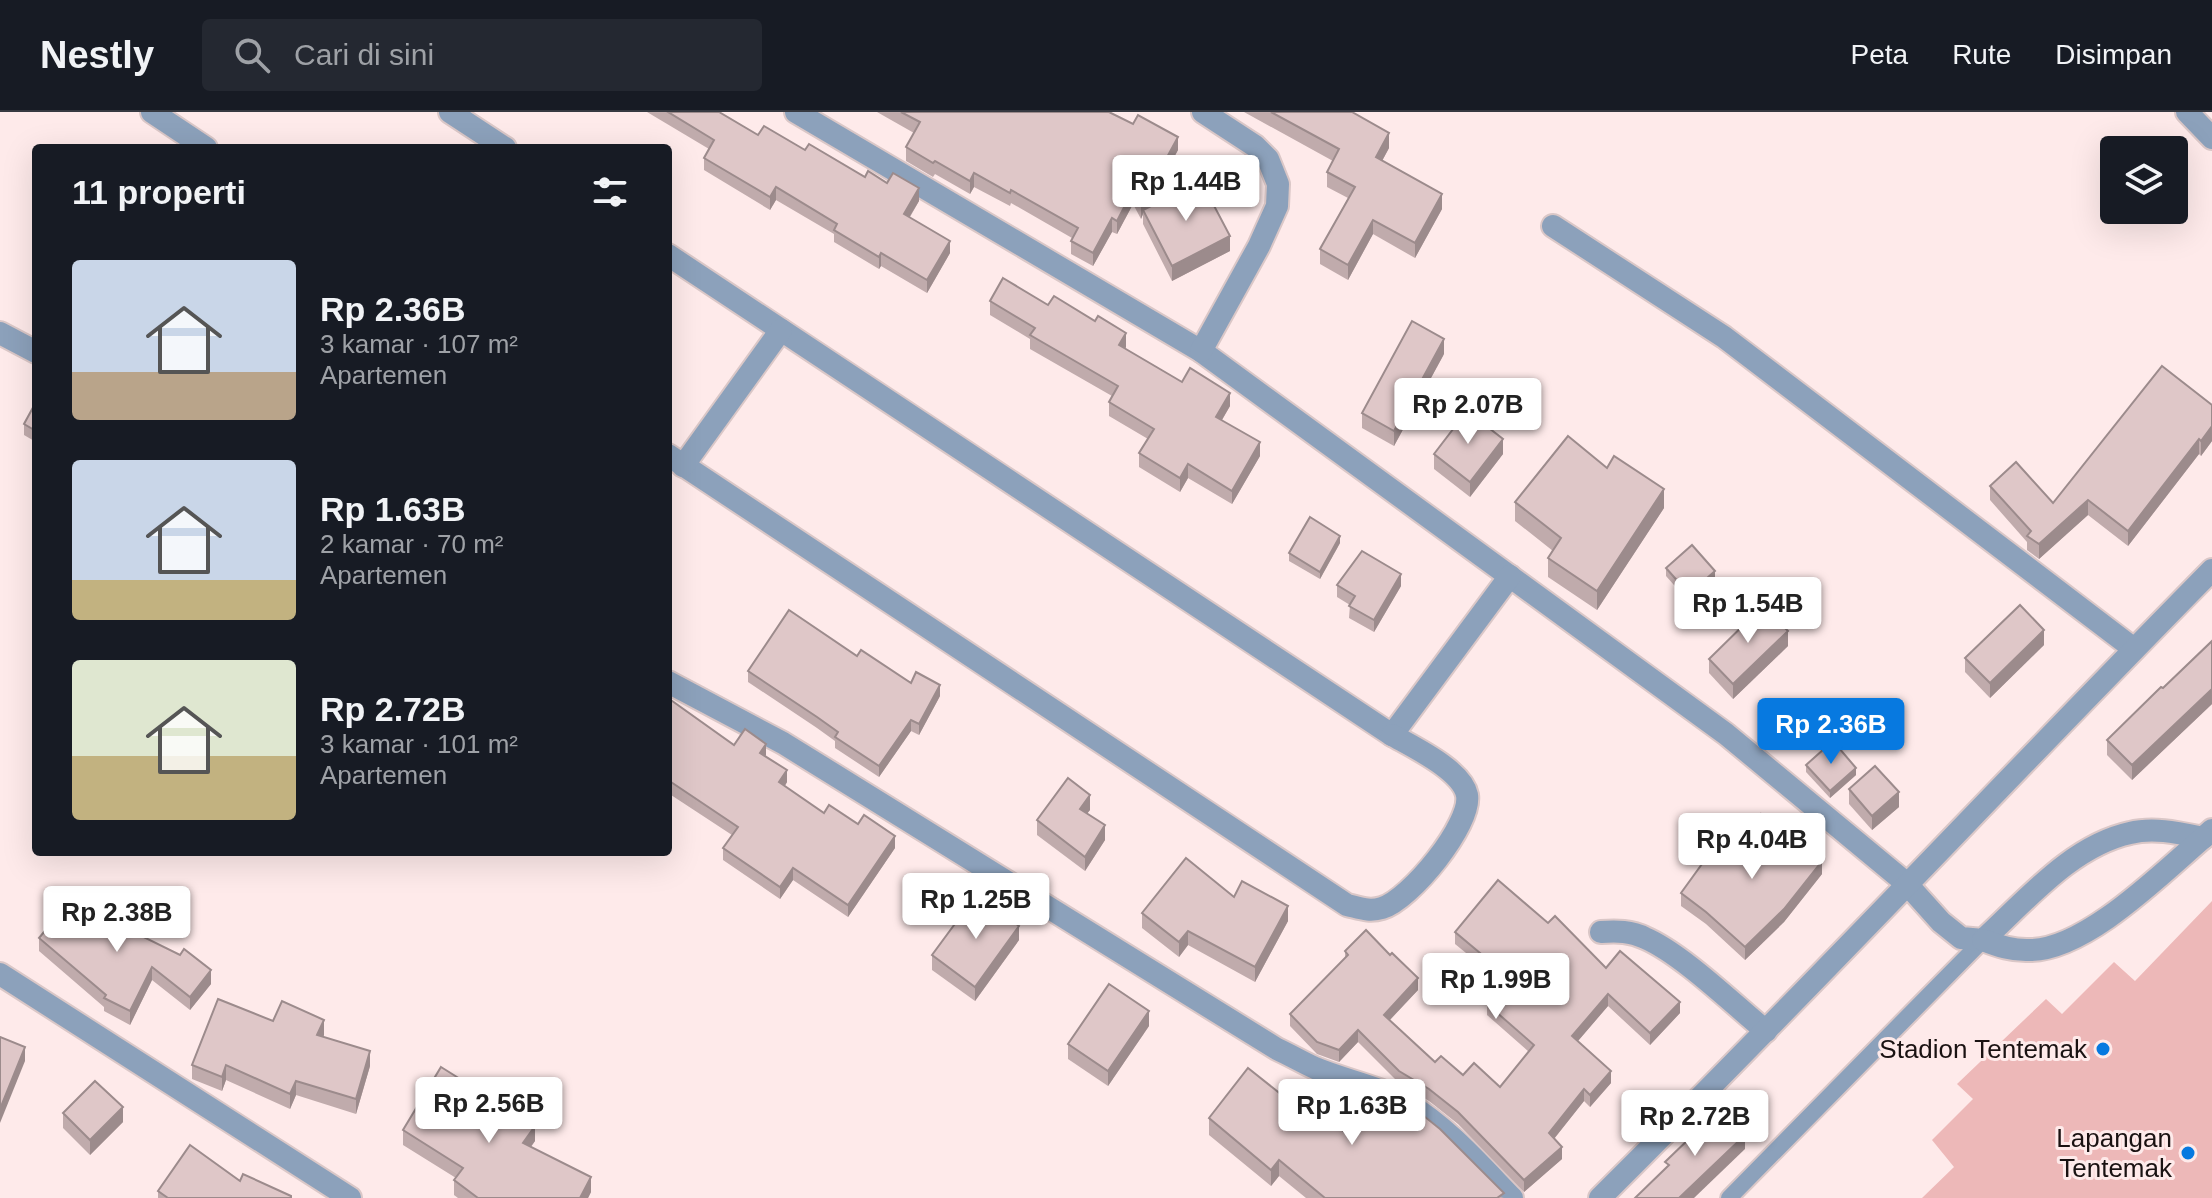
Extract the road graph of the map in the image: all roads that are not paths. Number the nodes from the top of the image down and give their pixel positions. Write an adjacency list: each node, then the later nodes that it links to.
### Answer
1 (152, 112): 7 (street)
2 (450, 112): 8 (street)
3 (796, 112): 14 (street)
4 (1203, 112): 14 (street)
5 (2187, 112): 6 (street)
6 (2212, 138)
7 (200, 144)
8 (499, 144)
9 (1553, 226): 18 (street)
10 (672, 258): 11 (street)
11 (781, 330): 15 (street); 20 (street)
12 (0, 333): 13 (street)
13 (32, 350)
14 (1201, 351): 17 (street)
15 (676, 461): 20 (street)
16 (2212, 570): 18 (street)
17 (1510, 576): 20 (street); 22 (street)
18 (2134, 649): 22 (street)
19 (672, 684): 28 (street)
20 (1392, 735)
21 (2207, 834): 24 (street); 24 (street)
22 (1906, 883): 24 (street); 26 (street)
23 (1601, 932): 26 (street)
24 (1983, 940): 30 (lane)
25 (0, 974): 27 (street)
26 (1766, 1031): 29 (street)
27 (350, 1198)
28 (1512, 1198)
29 (1600, 1198)
30 (1729, 1198)

